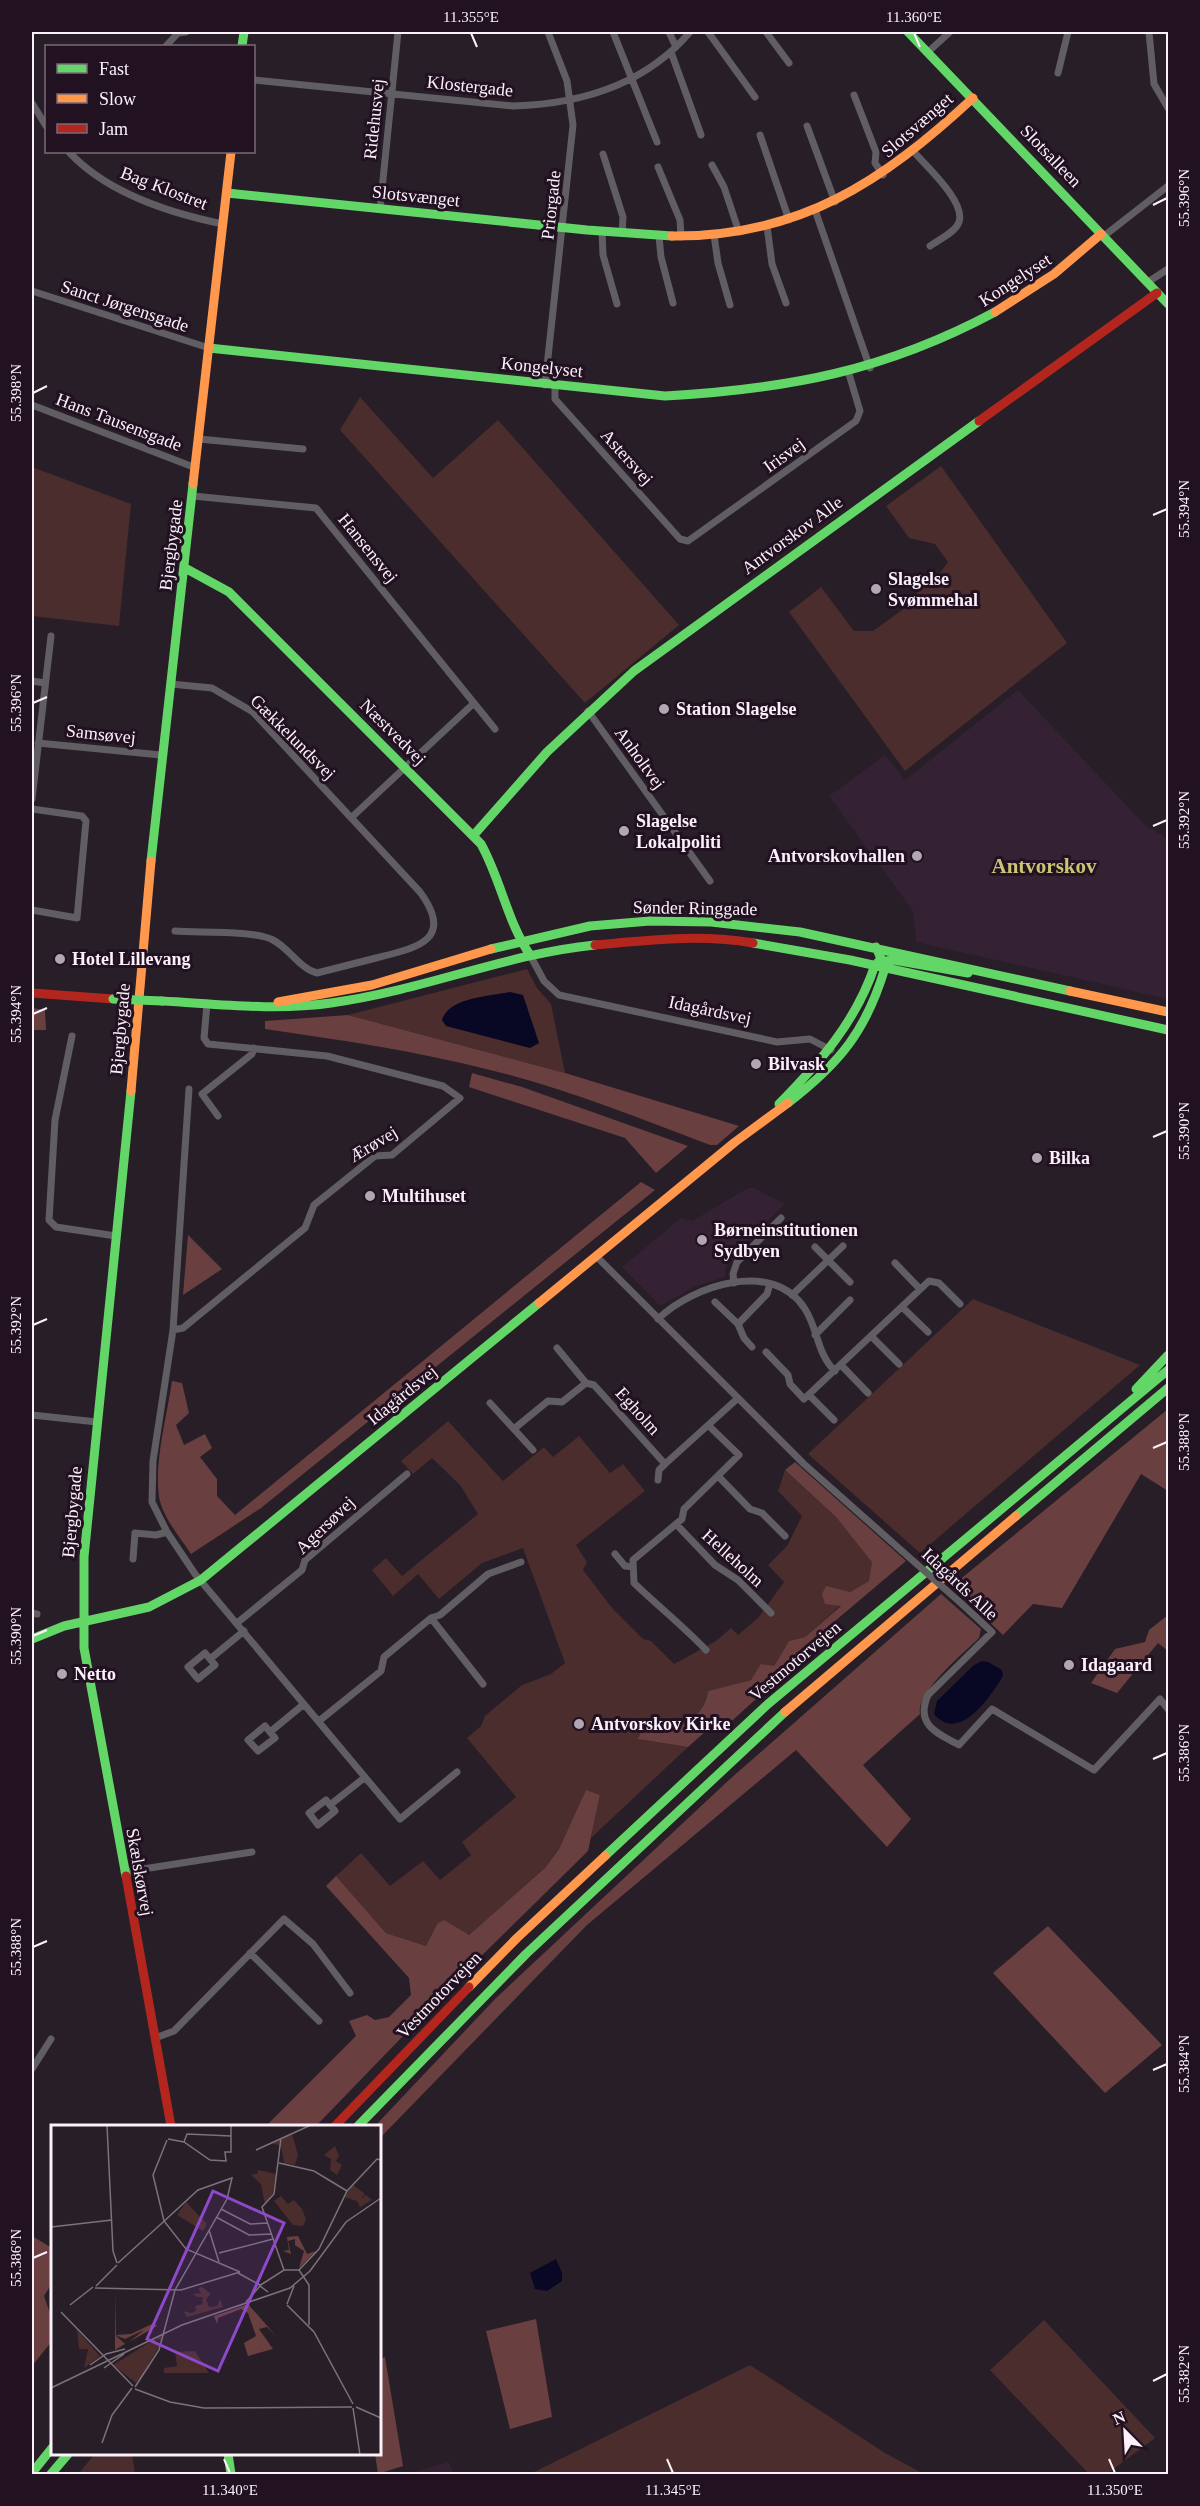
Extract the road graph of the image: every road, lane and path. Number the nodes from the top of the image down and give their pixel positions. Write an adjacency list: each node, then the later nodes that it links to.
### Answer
1 (186, 32): 13 (street)
2 (398, 32): 20 (street, Ridehusvej)
3 (548, 32): 24 (street, Priorgade)
4 (613, 32): 18 (street)
5 (669, 32): 14 (street)
6 (690, 32): 14 (street, Klostergade)
7 (708, 32): 22 (street)
8 (766, 32): 16 (street)
9 (908, 32): 15 (main road, Slotsalleen)
10 (950, 32): 15 (street)
11 (1068, 32): 17 (street)
12 (1149, 32): 26 (street)
13 (167, 45)
14 (673, 49): 18 (street, Klostergade); 29 (street)
15 (928, 52): 23 (main road, Slotsalleen)
16 (789, 63)
17 (1058, 73)
18 (633, 79): 24 (street, Klostergade); 31 (street)
19 (255, 80): 20 (street, Klostergade)
20 (391, 93): 24 (street, Klostergade); 42 (street, Ridehusvej)
21 (854, 95): 38 (street, Slotsvænget)
22 (755, 97)
23 (973, 98): 32 (main road, Slotsvænget); 52 (main road, Slotsalleen)
24 (571, 101): 47 (street, Priorgade)
25 (32, 103): 27 (street)
26 (1168, 108)
27 (45, 124)
28 (807, 126): 41 (street)
29 (701, 135)
30 (760, 135): 44 (street)
31 (657, 142)
32 (914, 152): 38 (main road, Slotsvænget); 55 (street)
33 (70, 153): 45 (street, Bag Klostret)
34 (231, 153): 40 (main road, Bjergbygade)
35 (603, 154): 50 (street)
36 (712, 165): 49 (street)
37 (658, 167): 54 (street)
38 (883, 175): 41 (main road, Slotsvænget)
39 (1168, 186): 52 (street)
40 (226, 193): 42 (main road, Slotsvænget); 45 (main road, Bjergbygade)
41 (835, 202): 43 (main road, Slotsvænget)
42 (380, 209): 47 (main road, Slotsvænget)
43 (815, 210): 44 (main road, Slotsvænget); 66 (street)
44 (789, 220): 46 (main road, Slotsvænget)
45 (223, 224): 65 (main road, Bjergbygade)
46 (767, 226): 49 (main road, Slotsvænget); 61 (street)
47 (564, 227): 48 (main road, Slotsvænget); 68 (street, Priorgade)
48 (602, 231): 50 (main road, Slotsvænget); 62 (street)
49 (739, 232): 51 (main road, Slotsvænget)
50 (622, 233): 53 (main road, Slotsvænget)
51 (714, 235): 54 (main road, Slotsvænget); 64 (street)
52 (1103, 235): 57 (main road, Slotsalleen); 66 (main road, Kongelyset)
53 (659, 236): 54 (main road, Slotsvænget); 60 (street)
54 (681, 237)
55 (930, 246)
56 (1168, 269): 57 (street)
57 (1148, 282): 59 (main road, Slotsalleen)
58 (32, 291): 65 (street, Sanct Jørgensgade)
59 (1157, 293): 63 (main road, Slotsalleen); 81 (main road, Antvorskov Alle)
60 (673, 303)
61 (786, 303)
62 (617, 304)
63 (1168, 304)
64 (730, 305)
65 (209, 348): 68 (main road, Kongelyset); 70 (main road, Bjergbygade)
66 (870, 368): 67 (main road, Kongelyset)
67 (849, 374): 68 (main road, Kongelyset); 74 (street, Irisvej)
68 (550, 385): 74 (street, Astersvej)
69 (32, 405): 72 (street, Hans Tausensgade)
70 (199, 439): 71 (street); 72 (main road, Bjergbygade)
71 (303, 449)
72 (196, 468): 73 (main road, Bjergbygade)
73 (193, 496): 75 (main road, Bjergbygade); 80 (street, Hansensvej)
74 (688, 541)
75 (185, 568): 79 (main road, Bjergbygade); 85 (main road, Næstvedvej)
76 (51, 636): 78 (street)
77 (32, 681): 78 (street)
78 (45, 683): 83 (street)
79 (171, 684): 84 (main road, Bjergbygade); 88 (street, Gækkelundsvej)
80 (474, 703): 82 (street, Hansensvej); 85 (street)
81 (588, 711): 89 (main road, Antvorskov Alle); 90 (street, Anholtvej)
82 (495, 729)
83 (38, 743): 84 (street, Samsøvej); 86 (street)
84 (161, 755): 112 (main road, Bjergbygade)
85 (404, 766): 88 (street); 89 (main road, Næstvedvej)
86 (32, 799)
87 (32, 809): 91 (street)
88 (352, 818): 92 (street, Gækkelundsvej)
89 (473, 836): 93 (main road, Næstvedvej)
90 (710, 881)
91 (32, 910)
92 (175, 931)
93 (518, 940): 94 (main road, Sønder Ringgade); 95 (main road, Næstvedvej); 100 (main road, Sønder Ringgade)
94 (876, 948): 96 (main road); 97 (main road, Sønder Ringgade)
95 (530, 955): 96 (main road, Sønder Ringgade); 100 (main road, Sønder Ringgade); 107 (street, Idagårdsvej)
96 (881, 964): 97 (main road); 102 (main road, Sønder Ringgade); 107 (main road, Idagårdsvej); 110 (main road, Idagårdsvej)
97 (1039, 983): 101 (main road, Sønder Ringgade)
98 (32, 993): 99 (main road, Sønder Ringgade, bridge)
99 (207, 1004): 100 (main road, Sønder Ringgade); 106 (street, Ærøvej)
100 (258, 1005)
101 (1168, 1012)
102 (1117, 1019): 103 (main road); 104 (main road, Sønder Ringgade)
103 (1168, 1024)
104 (1168, 1030)
105 (72, 1036): 112 (street)
106 (254, 1048): 109 (street); 129 (street, Ærøvej)
107 (831, 1050): 110 (main road, Idagårdsvej)
108 (189, 1089): 129 (street)
109 (218, 1116)
110 (764, 1120): 115 (main road, Idagårdsvej)
111 (782, 1218): 118 (street)
112 (116, 1236): 148 (main road, Bjergbygade)
113 (843, 1246): 116 (street)
114 (815, 1247): 116 (street)
115 (596, 1256): 127 (street, Idagårds Alle); 164 (main road, Idagårdsvej)
116 (828, 1260): 119 (street); 122 (street)
117 (895, 1263): 121 (street)
118 (734, 1282): 120 (street); 127 (street)
119 (850, 1282)
120 (770, 1284): 122 (street); 128 (street)
121 (920, 1289): 125 (street); 126 (street)
122 (792, 1295): 131 (street)
123 (850, 1300): 131 (street)
124 (715, 1302): 128 (street)
125 (960, 1304)
126 (902, 1307): 130 (street); 132 (street)
127 (658, 1319): 144 (street, Idagårds Alle)
128 (738, 1324): 133 (street)
129 (173, 1330): 158 (street)
130 (928, 1332)
131 (815, 1335): 138 (street)
132 (871, 1336): 137 (street); 138 (street)
133 (752, 1347)
134 (556, 1348): 140 (street, Egholm)
135 (766, 1352): 143 (street)
136 (1168, 1355): 151 (main road)
137 (898, 1364)
138 (838, 1368): 142 (street); 143 (street)
139 (1168, 1370): 151 (main road, Vestmotorvejen)
140 (586, 1383): 150 (street); 153 (street, Egholm)
141 (1168, 1388): 191 (main road, Vestmotorvejen)
142 (868, 1393)
143 (809, 1395): 147 (street)
144 (737, 1399): 149 (street); 175 (street, Idagårds Alle, bridge)
145 (490, 1403): 150 (street)
146 (32, 1415): 148 (street)
147 (834, 1420)
148 (97, 1422): 167 (main road, Bjergbygade)
149 (710, 1426): 153 (street); 155 (street, Helleholm)
150 (515, 1428): 152 (street)
151 (1084, 1441): 190 (main road, Vestmotorvejen)
152 (533, 1450)
153 (665, 1464): 156 (street)
154 (407, 1474): 168 (street, Agersøvej)
155 (718, 1476): 157 (street, Helleholm); 159 (street)
156 (658, 1480)
157 (676, 1524): 163 (street, Helleholm); 165 (street, Helleholm)
158 (167, 1532): 161 (street); 164 (street)
159 (785, 1536)
160 (615, 1554): 163 (street)
161 (133, 1559)
162 (522, 1562): 166 (street)
163 (633, 1567): 171 (street)
164 (201, 1580): 167 (main road, Idagårdsvej); 168 (street)
165 (771, 1613)
166 (431, 1618): 173 (street); 176 (street)
167 (82, 1622): 170 (main road, Idagårdsvej); 182 (main road, Skælskørvej)
168 (237, 1623): 169 (street)
169 (244, 1631): 172 (street); 174 (street)
170 (32, 1639)
171 (706, 1650)
172 (210, 1659)
173 (483, 1684)
174 (304, 1704): 176 (street); 177 (street)
175 (1168, 1709)
176 (319, 1721): 179 (street)
177 (270, 1731)
178 (457, 1772): 179 (street)
179 (364, 1778): 180 (street)
180 (330, 1805)
181 (252, 1851): 182 (street)
182 (124, 1872): 186 (main road, Skælskørvej)
183 (250, 1953): 184 (street); 185 (street); 186 (street)
184 (350, 1993)
185 (319, 2021)
186 (155, 2038): 189 (main road, Skælskørvej)
187 (51, 2039): 188 (street)
188 (32, 2069)
189 (171, 2125)
190 (337, 2125)
191 (360, 2125)
192 (50, 2452): 196 (main road); 197 (main road)
193 (67, 2455): 198 (main road)
194 (77, 2455): 199 (main road)
195 (228, 2455): 200 (main road)
196 (32, 2469)
197 (32, 2473)
198 (51, 2475)
199 (61, 2475)
200 (231, 2475)

